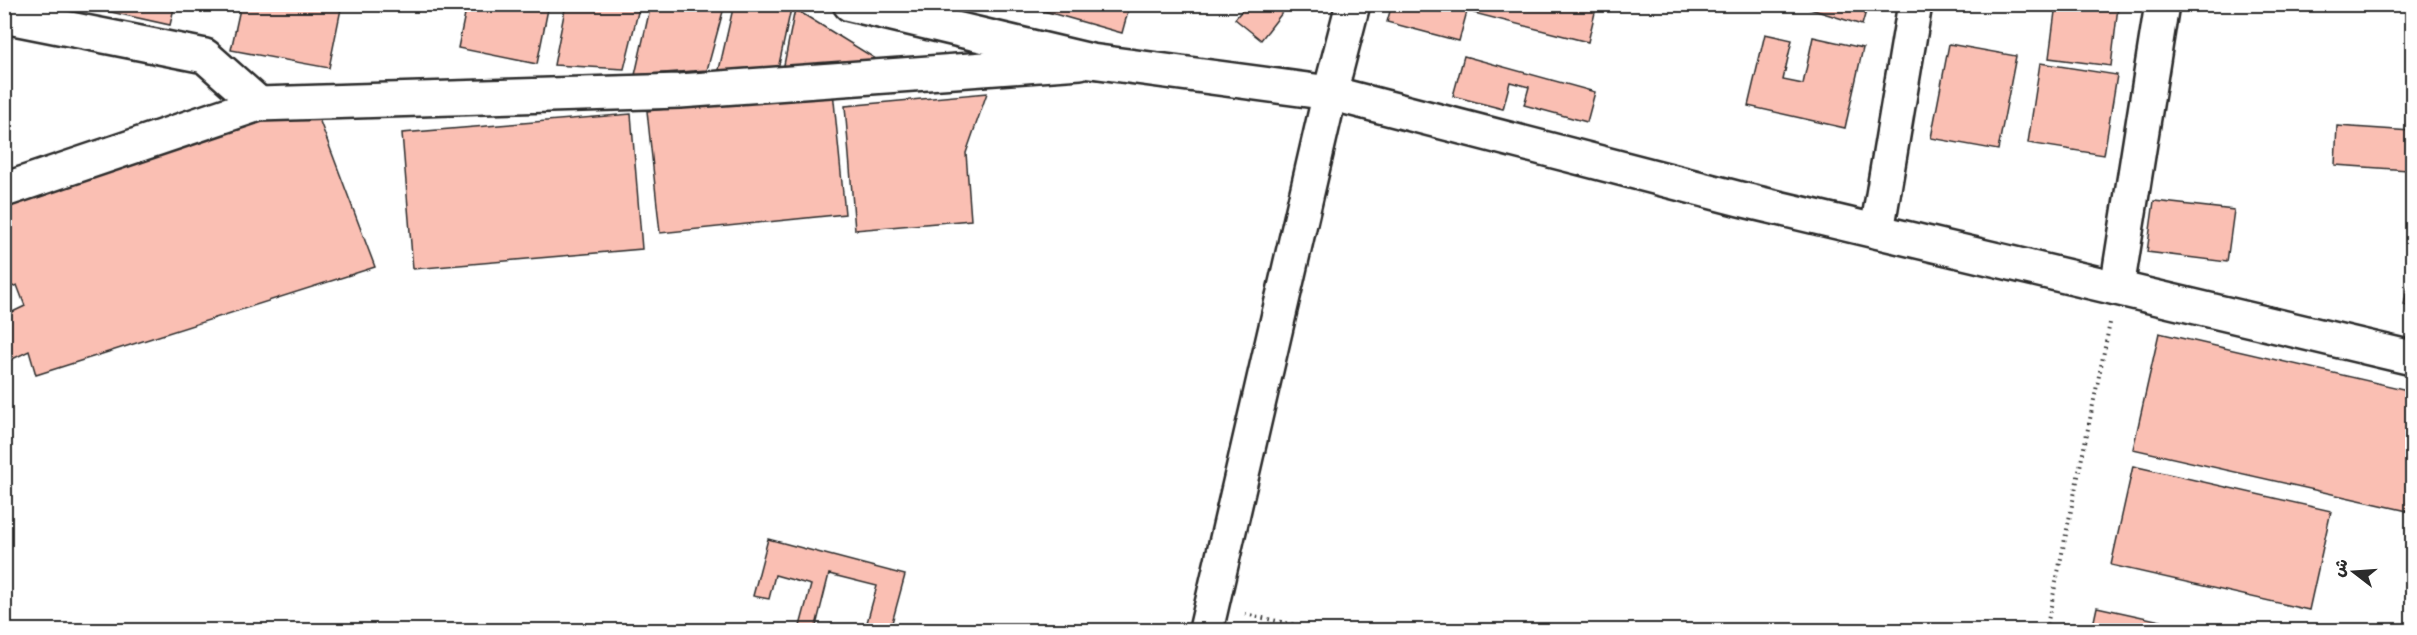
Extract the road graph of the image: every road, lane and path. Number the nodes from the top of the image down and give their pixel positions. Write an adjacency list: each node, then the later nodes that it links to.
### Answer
1 (850, 4): 6 (street)
2 (1353, 4): 7 (street)
3 (1915, 4): 10 (street)
4 (2162, 4): 11 (street)
5 (4, 16): 8 (street)
6 (1091, 61): 7 (street); 8 (street)
7 (1330, 93): 10 (street); 13 (street)
8 (259, 104): 9 (street)
9 (4, 190)
10 (1877, 231): 11 (street)
11 (2117, 288): 12 (street); 15 (path)
12 (2412, 358)
13 (1209, 619): 14 (path)
14 (1318, 630)
15 (2046, 630)

